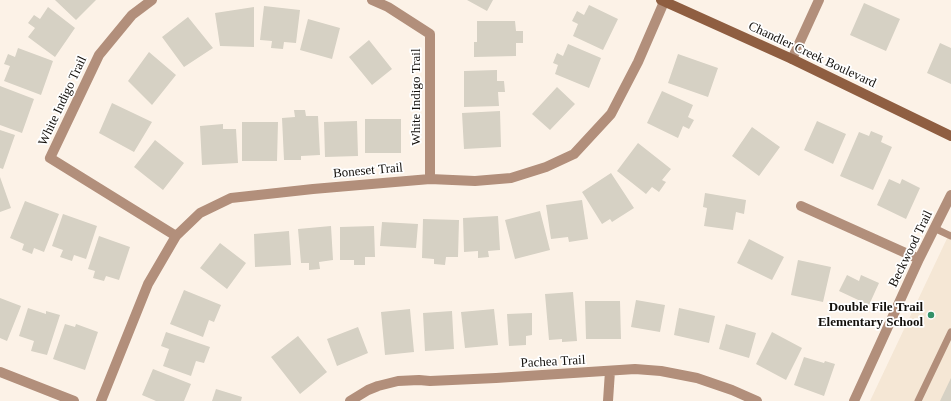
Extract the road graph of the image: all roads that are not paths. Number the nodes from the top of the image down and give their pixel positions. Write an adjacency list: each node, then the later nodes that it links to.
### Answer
1 (152, 0): 11 (street, White Indigo Trail)
2 (372, 0): 7 (street, White Indigo Trail)
3 (818, 0): 5 (street)
4 (662, 1): 5 (street, Chandler Creek Boulevard); 7 (street, Boneset Trail)
5 (792, 59): 6 (street, Chandler Creek Boulevard)
6 (951, 136)
7 (430, 179): 11 (street, Boneset Trail)
8 (951, 195): 10 (street, Beckwood Trail)
9 (801, 206): 13 (street)
10 (934, 228): 12 (lane); 13 (street, Beckwood Trail)
11 (176, 236): 18 (street, Boneset Trail)
12 (951, 236)
13 (919, 259): 22 (street, Beckwood Trail)
14 (951, 332): 23 (lane)
15 (610, 371): 19 (street, Pachea Trail); 20 (street); 21 (street, Pachea Trail)
16 (0, 372): 17 (street)
17 (74, 401)
18 (101, 401)
19 (350, 401)
20 (608, 401)
21 (757, 401)
22 (854, 401)
23 (918, 401)

